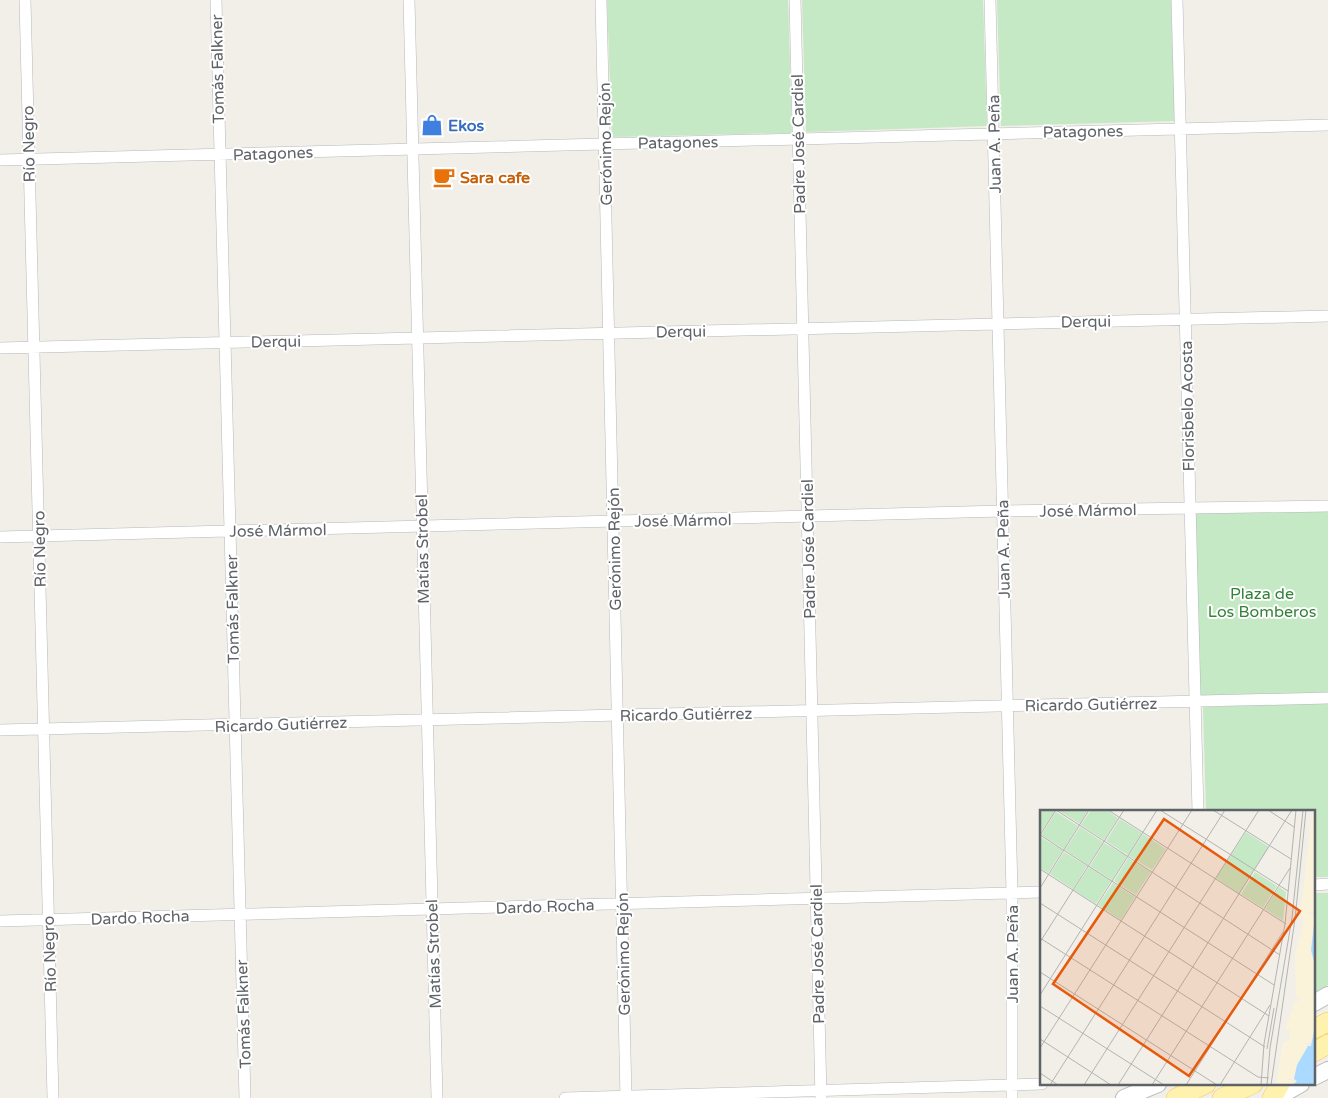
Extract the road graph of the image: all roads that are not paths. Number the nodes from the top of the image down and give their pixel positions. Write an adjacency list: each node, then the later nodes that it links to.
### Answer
1 (25, 0): 15 (street, Río Negro)
2 (216, 0): 14 (street, Tomás Falkner)
3 (409, 0): 13 (street, Matías Strobel)
4 (601, 0): 12 (street, Gerónimo Rejón)
5 (795, 0): 11 (street, Padre José Cardiel)
6 (990, 0): 10 (street, Juan A. Peña)
7 (1177, 0): 9 (street, Florisbelo Acosta)
8 (1328, 125): 9 (street, Patagones)
9 (1181, 129): 10 (street, Patagones); 18 (street, Florisbelo Acosta)
10 (994, 133): 11 (street, Patagones); 19 (street, Juan A. Peña)
11 (798, 139): 12 (street, Patagones); 20 (street, Padre José Cardiel)
12 (604, 144): 13 (street, Patagones); 21 (street, Gerónimo Rejón)
13 (413, 149): 14 (street, Patagones); 22 (street, Matías Strobel)
14 (220, 154): 15 (street, Patagones); 23 (street, Tomás Falkner)
15 (29, 159): 16 (street, Patagones); 24 (street, Río Negro)
16 (0, 160)
17 (1328, 316): 18 (street, Derqui)
18 (1185, 319): 19 (street, Derqui); 27 (street, Florisbelo Acosta)
19 (998, 323): 20 (street, Derqui); 28 (street, Juan A. Peña)
20 (803, 328): 21 (street, Derqui); 29 (street, Padre José Cardiel)
21 (609, 333): 22 (street, Derqui); 30 (street, Gerónimo Rejón)
22 (417, 338): 23 (street, Derqui); 31 (street, Matías Strobel)
23 (225, 343): 24 (street, Derqui); 32 (street, Tomás Falkner)
24 (34, 347): 25 (street, Derqui); 33 (street, Río Negro)
25 (0, 348)
26 (1328, 506): 27 (street, José Mármol)
27 (1190, 508): 28 (street, José Mármol); 36 (street, Florisbelo Acosta)
28 (1003, 512): 29 (street, José Mármol); 37 (street, Juan A. Peña)
29 (807, 517): 30 (street, José Mármol); 38 (street, Padre José Cardiel)
30 (613, 522): 31 (street, José Mármol); 39 (street, Gerónimo Rejón)
31 (422, 526): 32 (street, José Mármol); 40 (street, Matías Strobel)
32 (230, 531): 33 (street, José Mármol); 41 (street, Tomás Falkner)
33 (38, 536): 34 (street, José Mármol); 42 (street, Río Negro)
34 (0, 537)
35 (1328, 698): 36 (street, Ricardo Gutiérrez)
36 (1195, 702): 37 (street, Ricardo Gutiérrez); 44 (street, Florisbelo Acosta)
37 (1007, 705): 38 (street, Ricardo Gutiérrez); 46 (street, Juan A. Peña)
38 (812, 711): 39 (street, Ricardo Gutiérrez); 47 (street, Padre José Cardiel)
39 (618, 715): 40 (street, Ricardo Gutiérrez); 48 (street, Gerónimo Rejón)
40 (427, 720): 41 (street, Ricardo Gutiérrez); 49 (street, Matías Strobel)
41 (234, 725): 42 (street, Ricardo Gutiérrez); 50 (street, Tomás Falkner)
42 (43, 729): 43 (street, Ricardo Gutiérrez); 51 (street, Río Negro)
43 (0, 730)
44 (1198, 810)
45 (1040, 892): 46 (street, Dardo Rocha)
46 (1012, 893): 47 (street, Dardo Rocha); 62 (street, Juan A. Peña)
47 (816, 898): 48 (street, Dardo Rocha); 68 (street, Padre José Cardiel)
48 (621, 904): 49 (street, Dardo Rocha); 69 (street, Gerónimo Rejón)
49 (431, 909): 50 (street, Dardo Rocha); 72 (street, Matías Strobel)
50 (240, 914): 51 (street, Dardo Rocha); 71 (street, Tomás Falkner)
51 (48, 920): 52 (street, Dardo Rocha); 70 (street, Río Negro)
52 (0, 921)
53 (1328, 995): 54 (main road)
54 (1316, 1002)
55 (1328, 1022): 56 (main road)
56 (1316, 1028)
57 (1328, 1044): 58 (main road)
58 (1316, 1051)
59 (1328, 1070): 60 (main road)
60 (1316, 1076)
61 (1040, 1084): 62 (street)
62 (1012, 1085): 68 (street); 74 (street, Juan A. Peña)
63 (1153, 1086): 75 (main road)
64 (1202, 1086): 76 (main road)
65 (1249, 1086): 77 (main road)
66 (1279, 1086): 78 (main road)
67 (1297, 1086): 79 (main road)
68 (821, 1095): 69 (street)
69 (626, 1097): 73 (street)
70 (53, 1098)
71 (245, 1098)
72 (437, 1098)
73 (565, 1098)
74 (1012, 1098)
75 (1124, 1098)
76 (1176, 1098)
77 (1222, 1098)
78 (1272, 1098)
79 (1276, 1098)

